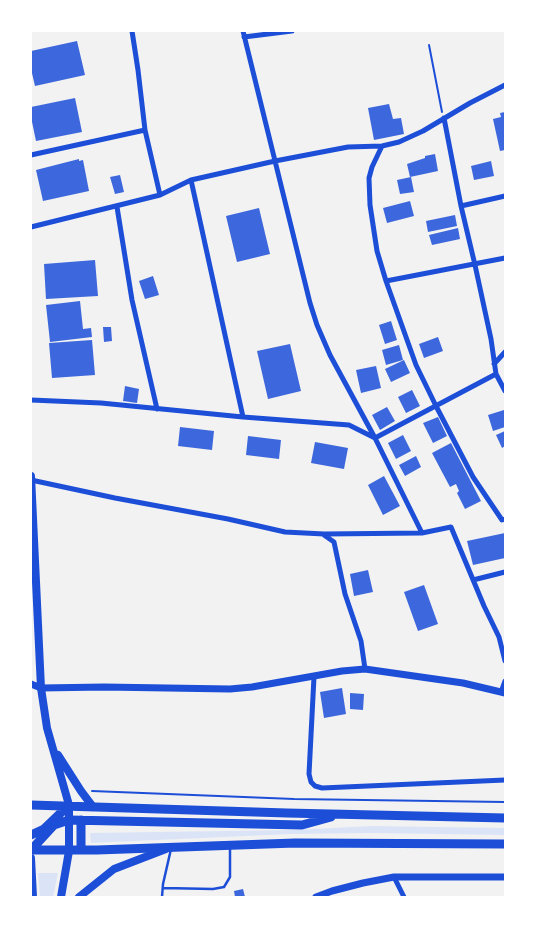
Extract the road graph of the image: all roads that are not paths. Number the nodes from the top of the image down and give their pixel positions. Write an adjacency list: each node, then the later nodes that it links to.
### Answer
1 (132, 31): 6 (street)
2 (292, 31): 3 (street)
3 (244, 34): 9 (street)
4 (505, 85): 5 (street)
5 (444, 118): 7 (street); 13 (street)
6 (145, 130): 8 (street); 11 (street)
7 (382, 146): 9 (street); 18 (street)
8 (31, 155)
9 (275, 161): 10 (street); 27 (street)
10 (191, 180): 11 (street); 26 (street)
11 (160, 195): 14 (street)
12 (505, 196): 13 (street)
13 (461, 206): 17 (street)
14 (116, 207): 15 (street); 25 (street)
15 (31, 227)
16 (505, 258): 17 (street)
17 (475, 265): 18 (street); 20 (street)
18 (386, 281): 24 (street)
19 (505, 352): 20 (street)
20 (494, 364): 21 (street)
21 (496, 374): 22 (street); 24 (street)
22 (505, 391)
23 (31, 400): 25 (street)
24 (436, 406): 27 (street); 29 (street)
25 (156, 409): 26 (street)
26 (243, 417): 27 (street)
27 (375, 438): 30 (street)
28 (31, 478): 31 (street); 39 (main road)
29 (505, 519)
30 (422, 532): 31 (street); 33 (street)
31 (324, 534): 35 (street)
32 (505, 572): 33 (street)
33 (473, 580): 34 (street)
34 (505, 661)
35 (365, 669): 36 (street); 40 (street)
36 (314, 677): 39 (street); 42 (street)
37 (505, 681): 40 (street)
38 (31, 684): 39 (street)
39 (41, 688): 41 (main road)
40 (503, 692)
41 (52, 745): 44 (main road); 45 (main road)
42 (505, 780)
43 (31, 805): 44 (highway)
44 (69, 805): 45 (highway); 48 (main road); 50 (highway)
45 (93, 806): 46 (highway)
46 (341, 814): 47 (highway); 49 (highway)
47 (505, 818)
48 (69, 820): 49 (highway); 54 (highway); 56 (main road)
49 (81, 820): 55 (highway)
50 (31, 835)
51 (505, 844): 52 (highway)
52 (230, 845): 53 (highway); 60 (lane)
53 (172, 848): 55 (highway); 60 (lane); 63 (main road)
54 (31, 850): 56 (highway)
55 (81, 850): 56 (highway)
56 (69, 851): 62 (main road)
57 (31, 858): 61 (main road)
58 (394, 877): 59 (street); 65 (street); 66 (street)
59 (504, 878)
60 (163, 888): 64 (lane)
61 (33, 897)
62 (61, 897)
63 (79, 897)
64 (162, 897)
65 (316, 897)
66 (404, 897)

